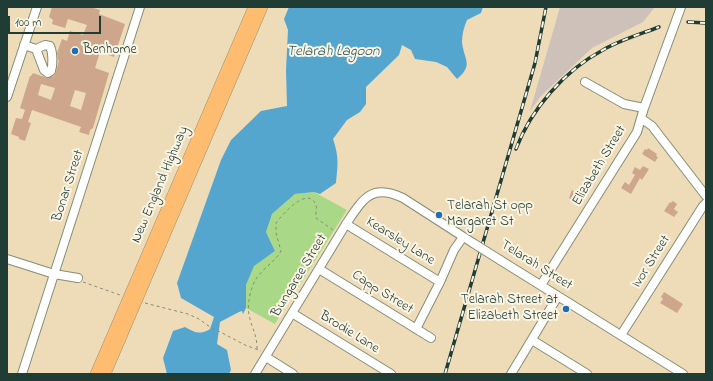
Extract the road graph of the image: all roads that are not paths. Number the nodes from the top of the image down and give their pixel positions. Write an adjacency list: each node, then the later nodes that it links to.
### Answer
1 (37, 7): 6 (street)
2 (140, 7): 19 (street, Bonar Street)
3 (254, 7): 31 (highway, New England Highway)
4 (262, 7): 32 (highway, New England Highway)
5 (680, 7): 10 (street, Elizabeth Street)
6 (24, 45): 7 (street); 9 (street)
7 (36, 49)
8 (585, 82): 10 (street)
9 (7, 97)
10 (644, 108): 11 (street, Elizabeth Street)
11 (642, 119): 13 (street); 22 (street, Elizabeth Street)
12 (371, 195): 15 (street, Bungaree Street); 16 (street, Telarah Street)
13 (706, 196)
14 (706, 203): 26 (street, Ivor Street)
15 (346, 224): 18 (street, Bungaree Street); 21 (street, Kearsley Lane)
16 (463, 237): 21 (street); 22 (street, Telarah Street, bridge)
17 (7, 259): 19 (street)
18 (319, 269): 24 (street, Bungaree Street); 25 (street, Capp Street)
19 (54, 274): 20 (street); 30 (street, Bonar Street)
20 (78, 278)
21 (440, 282): 25 (street)
22 (541, 285): 23 (street, Telarah Street)
23 (558, 296): 26 (street, Telarah Street); 28 (street)
24 (292, 313): 29 (street, Bungaree Street); 35 (street, Brodie Lane)
25 (416, 329): 27 (street, Capp Street)
26 (621, 335): 38 (street, Telarah Street)
27 (431, 338)
28 (532, 340): 36 (street); 37 (street)
29 (264, 354): 33 (street, Bungaree Street); 34 (street)
30 (22, 374)
31 (96, 374)
32 (105, 374)
33 (255, 374)
34 (293, 374)
35 (391, 374)
36 (511, 374)
37 (587, 374)
38 (684, 374)

